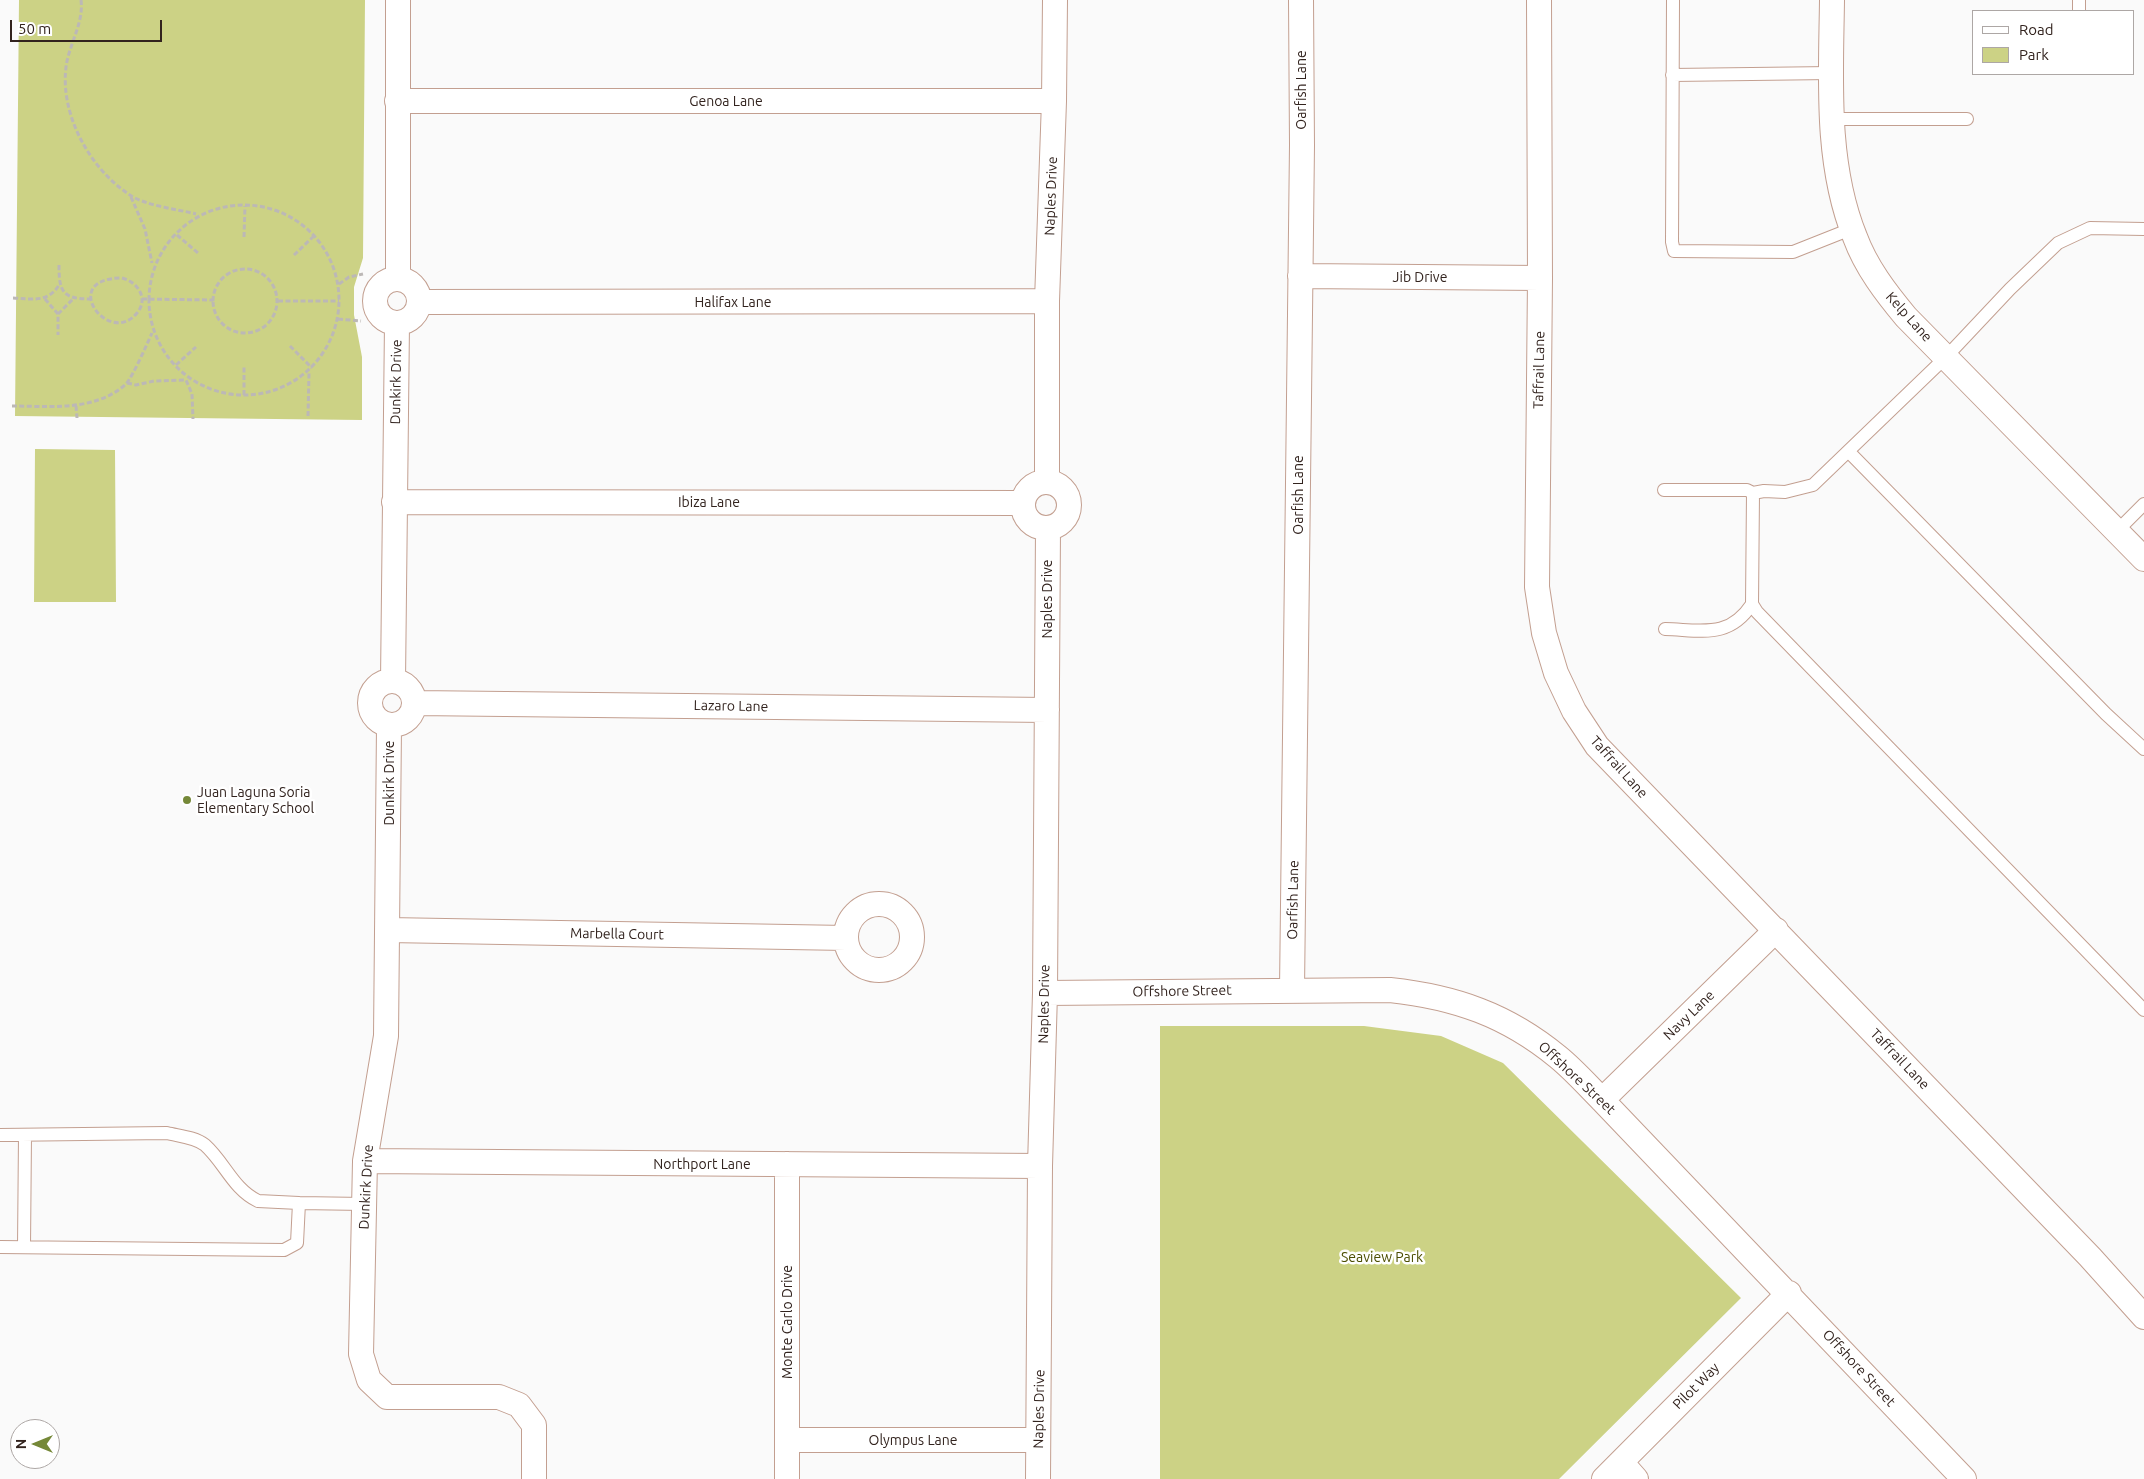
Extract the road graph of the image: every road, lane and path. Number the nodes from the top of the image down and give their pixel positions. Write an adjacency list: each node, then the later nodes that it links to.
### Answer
1 (81, 0): 14 (path)
2 (398, 0): 10 (street)
3 (1055, 0): 11 (street, Naples Drive)
4 (1301, 0): 27 (street, Oarfish Lane)
5 (1539, 0): 29 (street, Taffrail Lane)
6 (1673, 0): 9 (lane)
7 (1832, 0): 8 (street, Kelp Lane)
8 (1832, 73): 9 (lane); 12 (street, Kelp Lane)
9 (1672, 75): 17 (lane)
10 (397, 100): 11 (street, Genoa Lane); 28 (street)
11 (1054, 100): 41 (street, Naples Drive)
12 (1833, 119): 13 (lane); 17 (street, Kelp Lane)
13 (1967, 119)
14 (131, 196): 16 (path); 24 (path)
15 (246, 206): 16 (path); 20 (path); 21 (path)
16 (196, 214): 19 (path)
17 (1852, 229): 51 (street, Kelp Lane)
18 (2144, 229): 51 (lane)
19 (177, 235): 22 (path); 24 (path)
20 (315, 235): 23 (path); 30 (path)
21 (244, 237)
22 (198, 253)
23 (294, 255)
24 (152, 263): 37 (path)
25 (59, 265): 31 (path)
26 (363, 274): 30 (path)
27 (1300, 276): 29 (street, Jib Drive); 84 (street, Oarfish Lane)
28 (398, 278): 42 (street); 46 (street)
29 (1540, 278): 82 (street, Taffrail Lane)
30 (339, 284): 40 (path)
31 (59, 285): 33 (path); 34 (path)
32 (13, 298): 33 (path)
33 (45, 299): 43 (path)
34 (74, 299): 35 (path); 43 (path)
35 (90, 299): 36 (path); 36 (path)
36 (142, 299): 37 (path)
37 (150, 300): 38 (path); 47 (path)
38 (213, 300): 39 (path); 39 (path)
39 (278, 301): 40 (path)
40 (339, 301): 44 (path)
41 (1047, 301): 42 (street, Halifax Lane); 65 (street, Naples Drive)
42 (419, 302): 46 (street)
43 (58, 314): 48 (path)
44 (338, 319): 45 (path); 54 (path)
45 (361, 321)
46 (397, 323): 68 (street, Dunkirk Drive)
47 (152, 332): 52 (path); 57 (path)
48 (58, 335)
49 (290, 346): 54 (path)
50 (196, 347): 52 (path)
51 (1946, 358): 64 (lane); 72 (street, Kelp Lane)
52 (176, 365): 56 (path)
53 (244, 367): 58 (path)
54 (312, 368): 55 (path)
55 (309, 372): 58 (path); 61 (path)
56 (186, 380): 57 (path); 58 (path); 63 (path)
57 (127, 383): 60 (path)
58 (244, 395)
59 (12, 406): 60 (path)
60 (76, 406): 62 (path)
61 (308, 416)
62 (77, 418)
63 (193, 419)
64 (1849, 452): 67 (lane); 80 (lane)
65 (1047, 482): 69 (street); 71 (street)
66 (1664, 490): 67 (lane)
67 (1754, 493): 74 (lane)
68 (394, 502): 69 (street, Ibiza Lane); 76 (street, Dunkirk Drive)
69 (1023, 503): 71 (street)
70 (2144, 504): 72 (lane)
71 (1048, 529): 78 (street, Naples Drive)
72 (2117, 531): 73 (street, Kelp Lane)
73 (2144, 559)
74 (1752, 604): 75 (lane); 86 (lane)
75 (1665, 629)
76 (393, 681): 77 (street); 79 (street)
77 (415, 703): 78 (street, Lazaro Lane); 79 (street)
78 (1047, 710): 85 (street, Naples Drive)
79 (389, 726): 81 (street, Dunkirk Drive)
80 (2144, 749)
81 (388, 930): 83 (street, Marbella Court); 90 (street, Dunkirk Drive)
82 (1776, 930): 87 (street, Navy Lane); 98 (street, Taffrail Lane)
83 (846, 938)
84 (1292, 989): 85 (street, Offshore Street); 87 (street, Offshore Street)
85 (1044, 993): 92 (street, Naples Drive)
86 (2144, 1010)
87 (1602, 1100): 97 (street, Offshore Street)
88 (0, 1135): 89 (lane)
89 (25, 1135): 93 (lane); 95 (lane)
90 (365, 1162): 91 (street, Northport Lane); 94 (street, Dunkirk Drive)
91 (787, 1164): 92 (street, Northport Lane); 99 (street, Monte Carlo Drive)
92 (1040, 1166): 100 (street, Naples Drive)
93 (299, 1203): 94 (lane); 95 (lane)
94 (364, 1204): 102 (street, Dunkirk Drive)
95 (24, 1247): 96 (lane)
96 (0, 1248)
97 (1789, 1293): 101 (street, Pilot Way); 106 (street, Offshore Street)
98 (2144, 1317)
99 (787, 1440): 100 (street, Olympus Lane); 103 (street, Monte Carlo Drive)
100 (1038, 1440): 104 (street, Naples Drive)
101 (1629, 1470): 105 (street, Pilot Way)
102 (534, 1479)
103 (787, 1479)
104 (1038, 1479)
105 (1604, 1479)
106 (1964, 1479)

